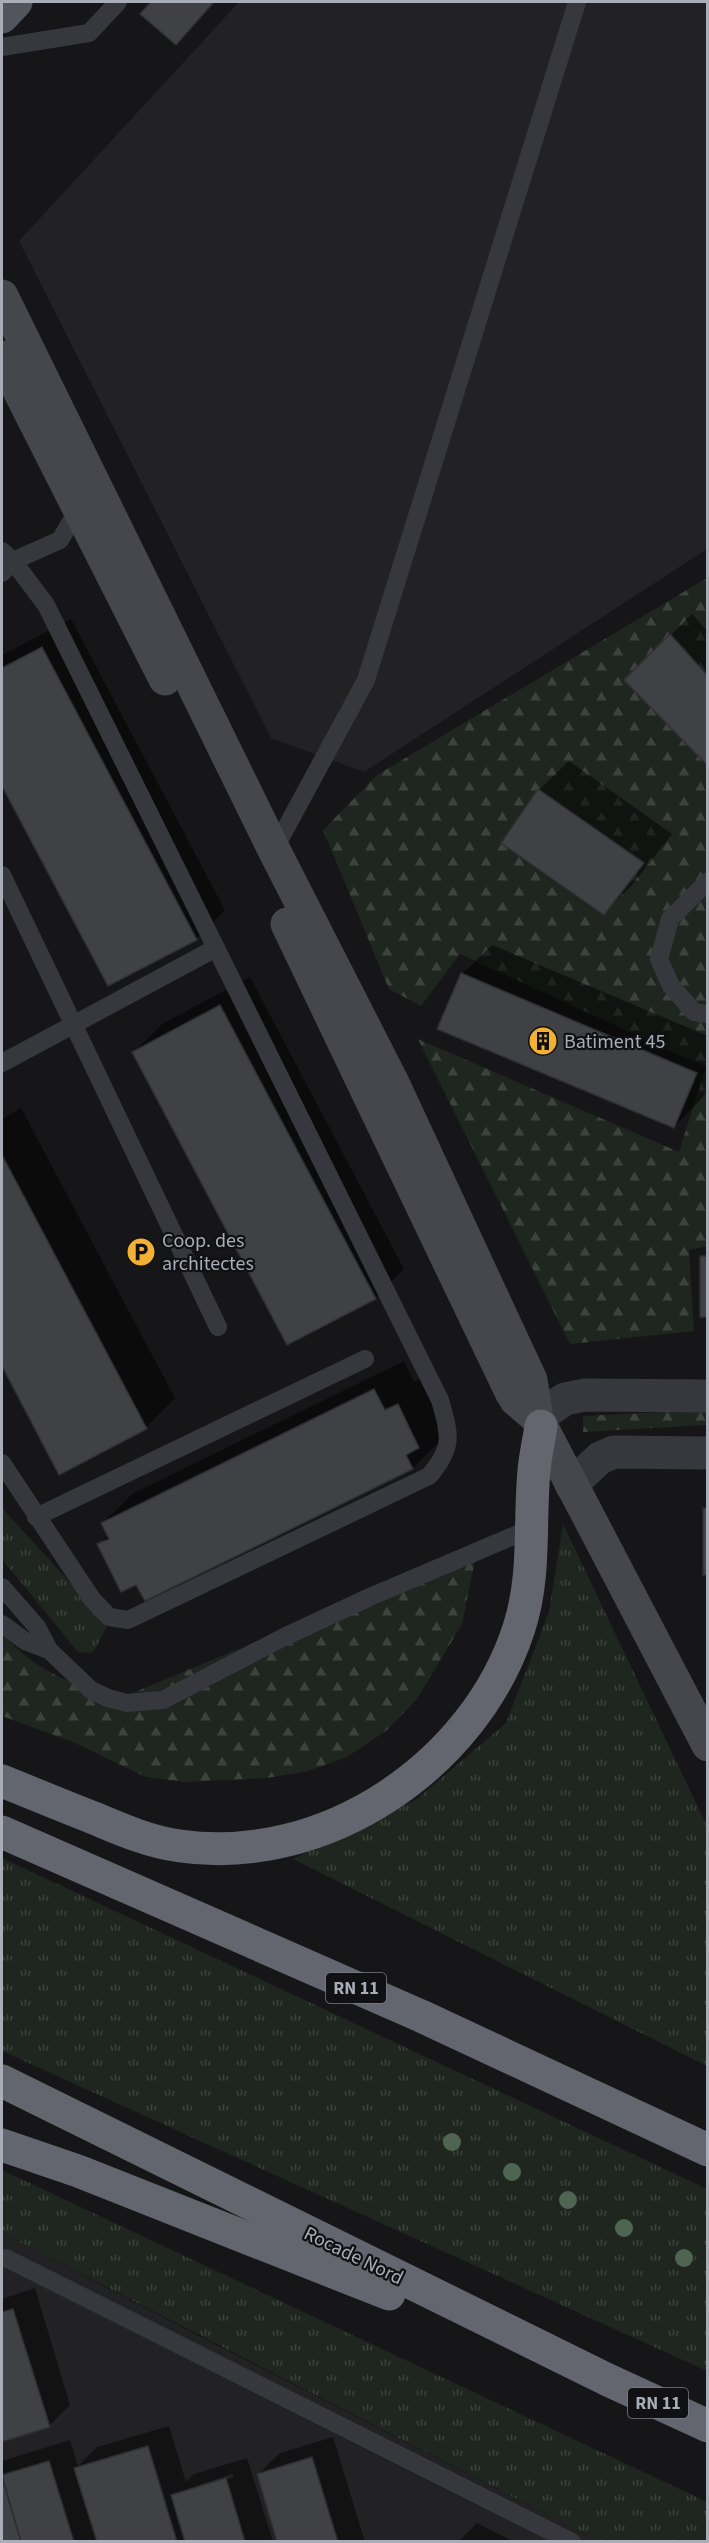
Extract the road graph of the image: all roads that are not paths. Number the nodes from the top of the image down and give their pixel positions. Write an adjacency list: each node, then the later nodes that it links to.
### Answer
1 (16, 2): 4 (main road)
2 (118, 2): 5 (lane)
3 (577, 2): 10 (lane)
4 (2, 17)
5 (2, 47)
6 (2, 296): 10 (street)
7 (2, 357): 8 (street)
8 (79, 508): 9 (lane); 13 (street)
9 (5, 562): 14 (lane)
10 (274, 850): 13 (street)
11 (2, 875): 16 (lane)
12 (708, 881): 15 (lane)
13 (292, 908): 21 (street)
14 (216, 948): 16 (lane); 25 (lane)
15 (708, 1014)
16 (73, 1024): 17 (lane); 18 (lane)
17 (2, 1063)
18 (218, 1327)
19 (365, 1359): 25 (lane)
20 (708, 1396): 21 (street)
21 (539, 1422): 24 (street); 26 (highway)
22 (708, 1453): 24 (street)
23 (2, 1463): 25 (lane)
24 (572, 1485): 30 (street)
25 (36, 1517)
26 (532, 1528): 29 (lane); 31 (highway)
27 (2, 1587): 29 (lane)
28 (2, 1624): 29 (lane)
29 (49, 1650)
30 (708, 1744)
31 (2, 1781)
32 (2, 1832): 35 (highway, RN 11)
33 (2, 2081): 37 (highway, Rocade Nord / RN 11)
34 (2, 2145): 37 (highway)
35 (708, 2150)
36 (2, 2259): 39 (lane)
37 (608, 2380): 38 (highway, Rocade Nord / RN 11)
38 (708, 2426)
39 (572, 2541)

